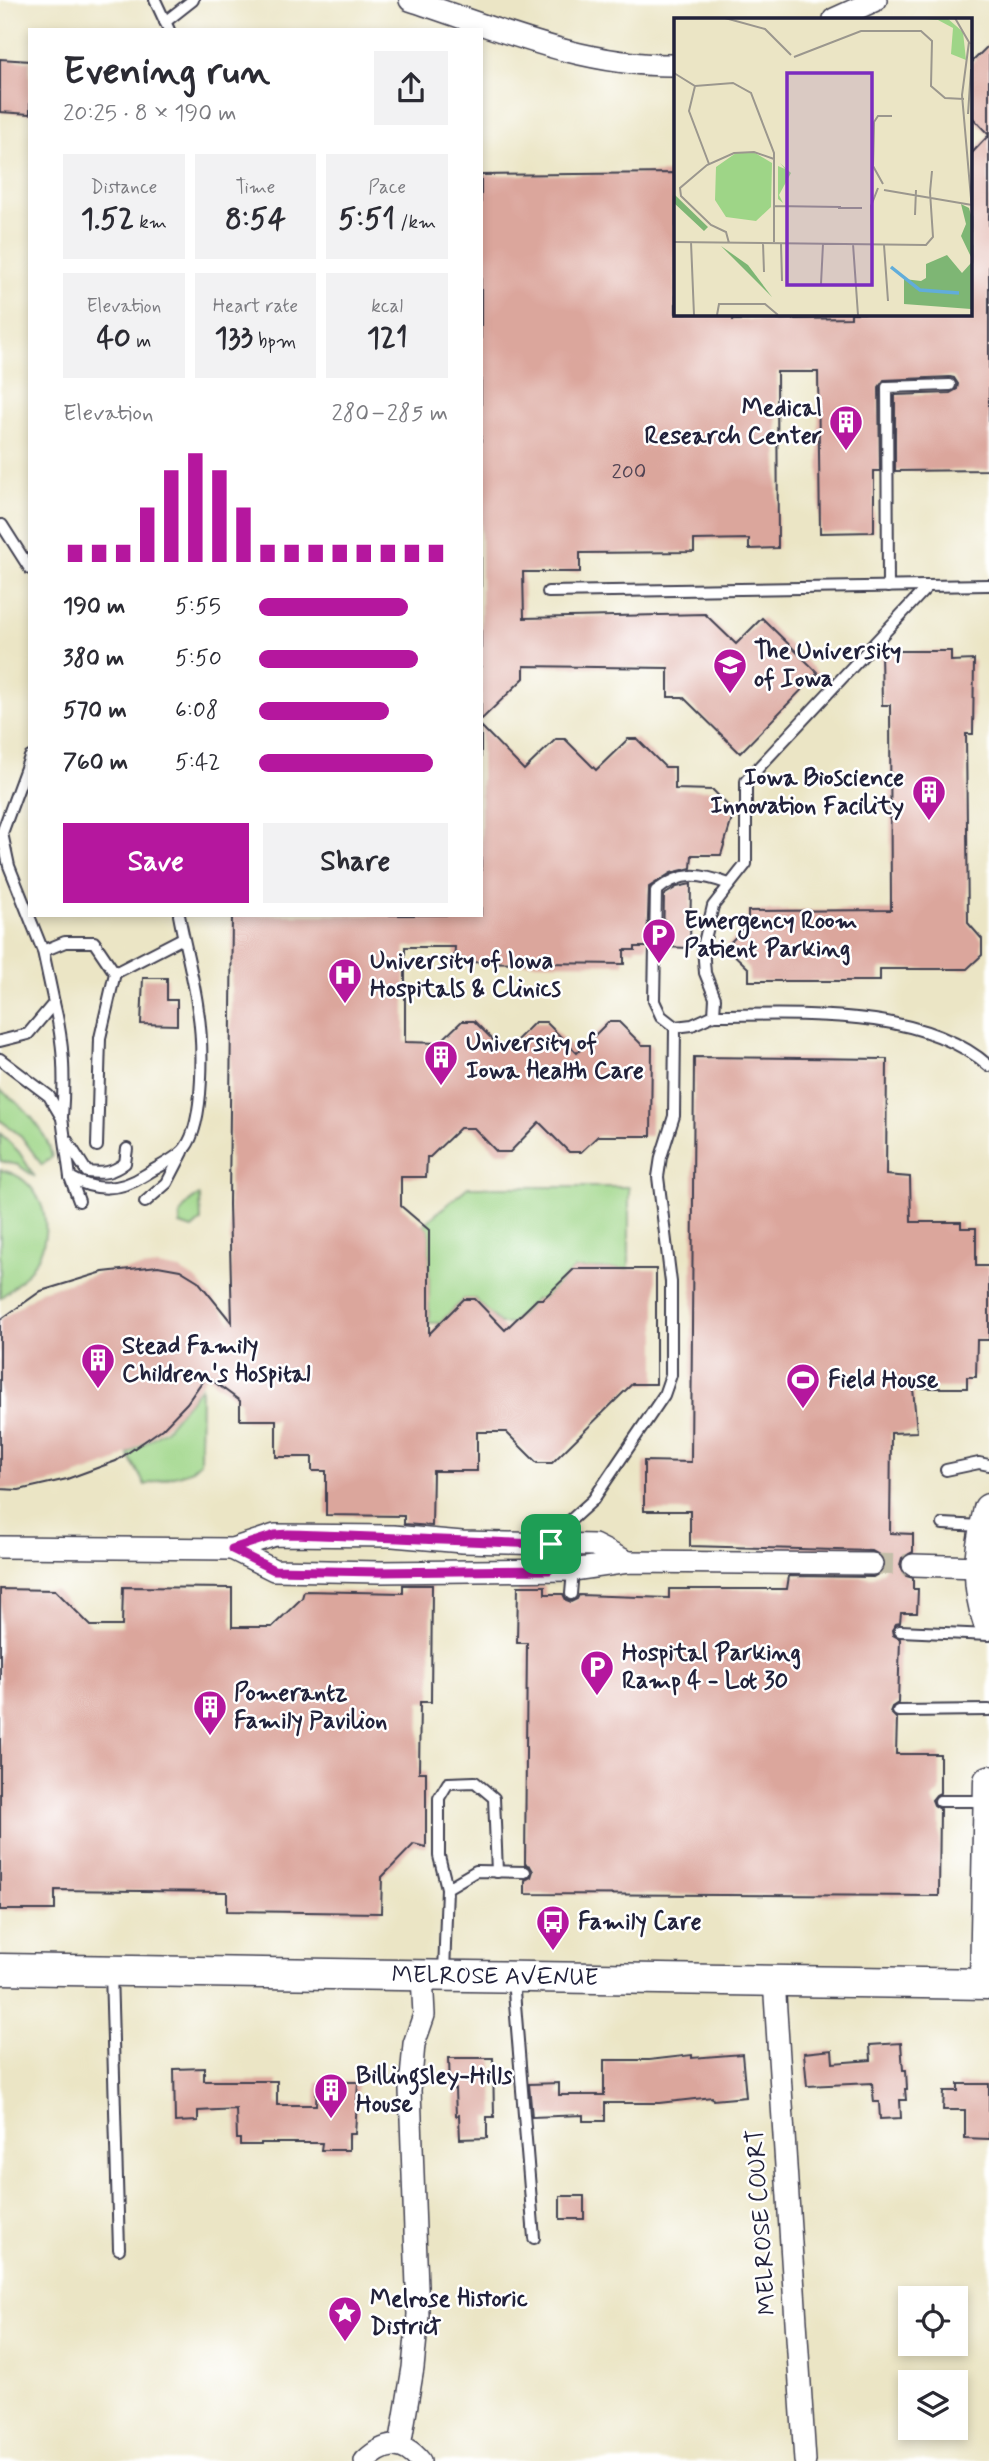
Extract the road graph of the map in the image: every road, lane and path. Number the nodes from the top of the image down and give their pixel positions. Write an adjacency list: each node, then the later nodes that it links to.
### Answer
1 (155, 0): 6 (lane)
2 (193, 0): 6 (lane)
3 (410, 0): 7 (street)
4 (876, 0): 5 (street)
5 (836, 18)
6 (167, 26)
7 (674, 65)
8 (950, 385): 12 (lane)
9 (2, 524): 10 (lane)
10 (28, 566)
11 (989, 585): 13 (lane)
12 (888, 587): 13 (lane); 14 (lane)
13 (927, 587): 16 (lane)
14 (548, 592)
15 (28, 762): 17 (lane)
16 (729, 884): 24 (lane); 25 (lane)
17 (28, 914)
18 (29, 917): 21 (lane)
19 (179, 917): 20 (lane)
20 (183, 938): 22 (lane); 33 (lane)
21 (43, 951): 22 (lane); 23 (lane)
22 (115, 973): 31 (lane)
23 (54, 1003): 26 (lane); 29 (lane)
24 (714, 1015): 25 (lane); 28 (lane)
25 (675, 1027): 41 (lane)
26 (0, 1041)
27 (0, 1059): 29 (lane)
28 (989, 1066)
29 (62, 1118): 30 (lane)
30 (63, 1134): 32 (lane); 34 (lane)
31 (97, 1146)
32 (127, 1149)
33 (184, 1149): 34 (lane); 36 (lane)
34 (70, 1177): 35 (lane)
35 (79, 1201)
36 (145, 1202)
37 (989, 1465): 38 (lane)
38 (946, 1470)
39 (987, 1518): 40 (lane); 47 (main road)
40 (943, 1524)
41 (551, 1544): 43 (street); 44 (street); 48 (lane)
42 (0, 1547): 43 (street)
43 (232, 1549): 48 (street)
44 (628, 1562): 45 (street); 49 (street)
45 (872, 1564)
46 (913, 1565): 47 (street)
47 (979, 1567): 51 (main road)
48 (549, 1570): 49 (street)
49 (573, 1570): 50 (lane)
50 (571, 1594)
51 (989, 1624)
52 (900, 1631): 53 (lane)
53 (989, 1635)
54 (989, 1710): 55 (lane)
55 (898, 1711)
56 (989, 1781): 58 (main road)
57 (940, 1801): 58 (lane)
58 (989, 1801): 67 (main road)
59 (497, 1872): 60 (lane); 61 (lane); 61 (lane)
60 (525, 1872)
61 (447, 1888): 64 (lane)
62 (0, 1969): 63 (main road, MELROSE AVENUE)
63 (111, 1971): 64 (main road, MELROSE AVENUE); 69 (lane)
64 (433, 1975): 65 (main road, MELROSE AVENUE); 70 (street)
65 (513, 1977): 66 (main road, MELROSE AVENUE); 68 (lane)
66 (774, 1980): 67 (main road, MELROSE AVENUE); 73 (street, MELROSE COURT)
67 (987, 1984)
68 (534, 2238)
69 (120, 2249)
70 (400, 2446): 71 (street); 72 (street)
71 (365, 2461)
72 (420, 2461)
73 (805, 2461)

